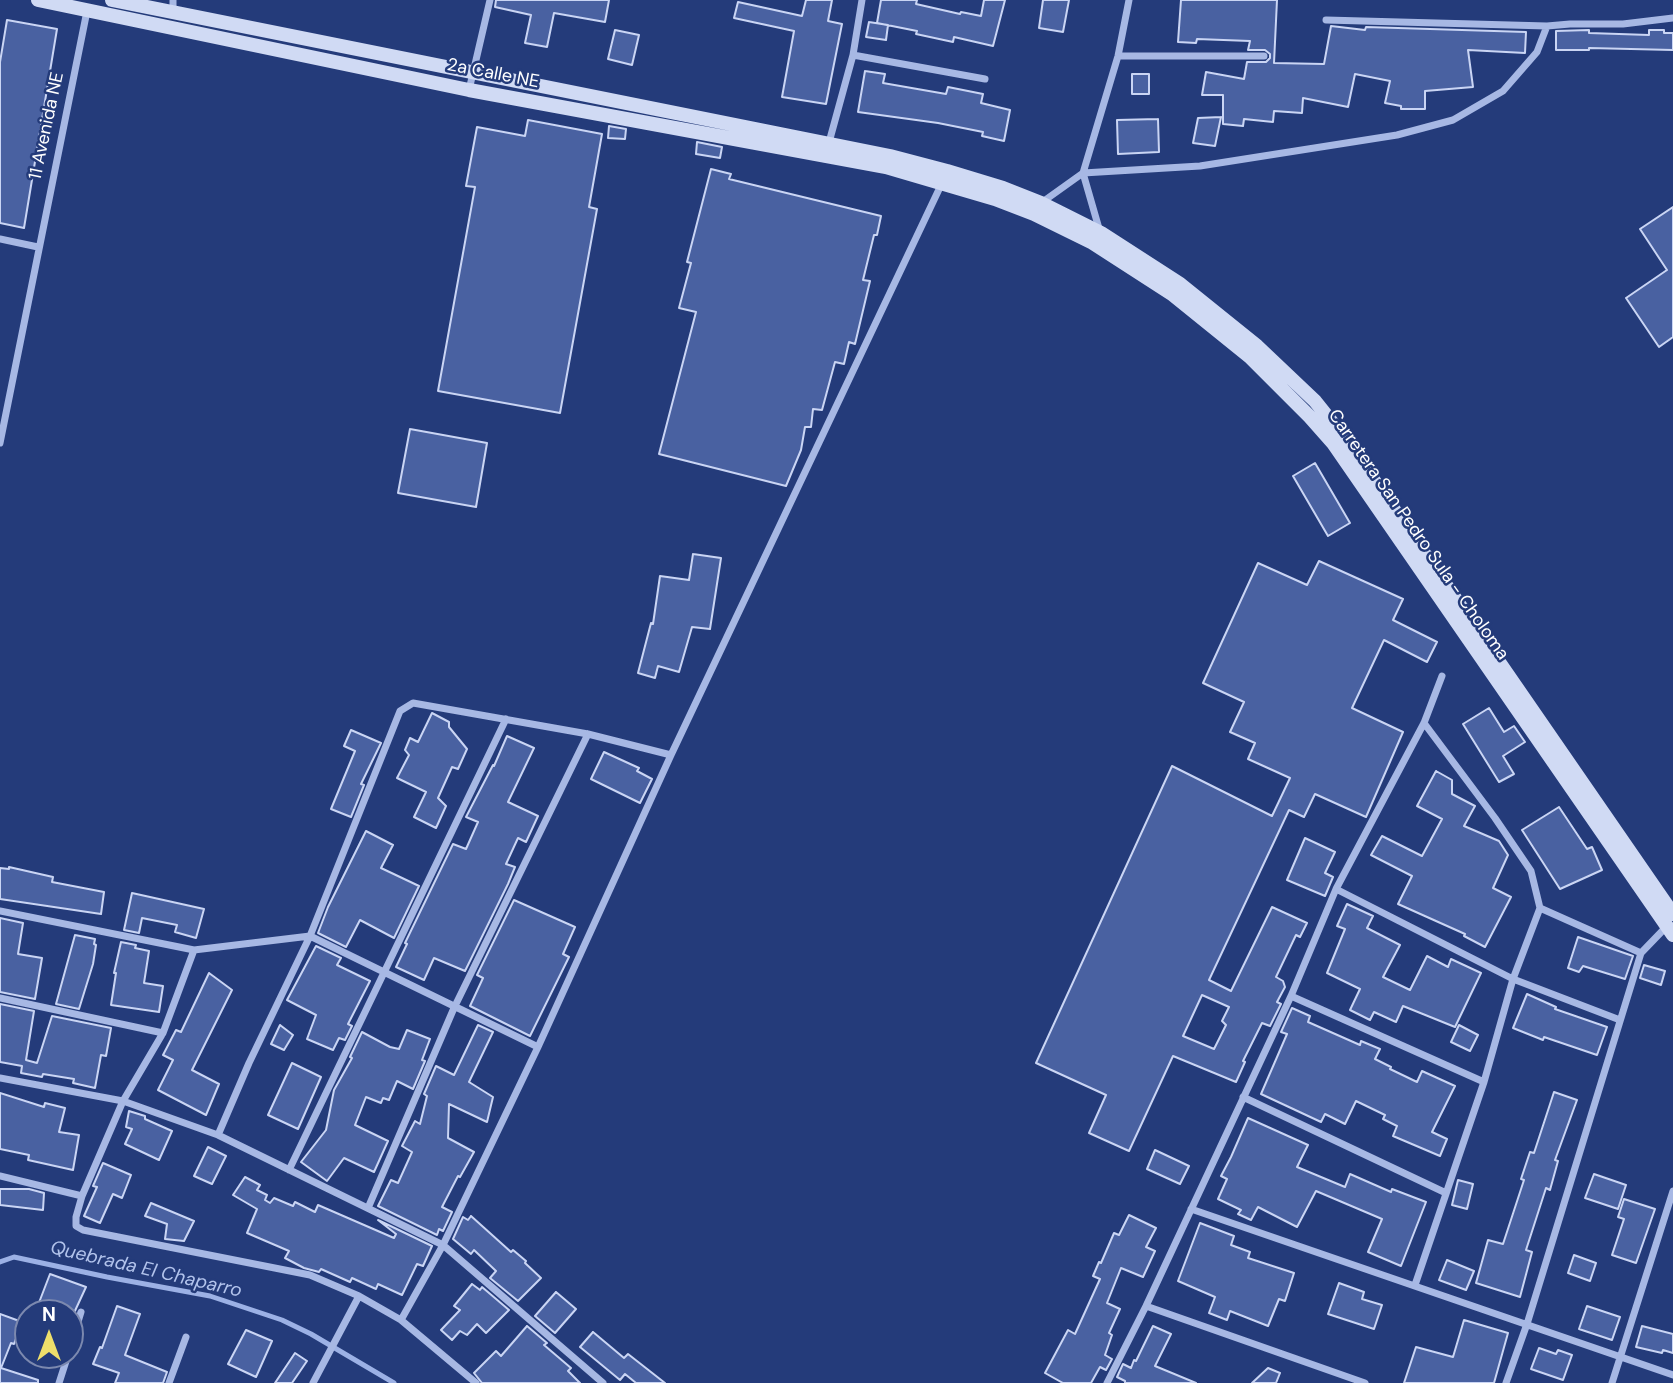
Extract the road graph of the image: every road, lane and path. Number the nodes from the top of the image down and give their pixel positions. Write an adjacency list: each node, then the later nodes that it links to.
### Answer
1 (38, 0): 7 (main road, 2a Calle NE)
2 (112, 0): 6 (main road, 2a Calle NE)
3 (490, 0): 14 (street)
4 (862, 0): 11 (street)
5 (1129, 0): 13 (street)
6 (173, 6): 14 (main road, 2a Calle NE)
7 (87, 11): 16 (main road, 2a Calle NE); 23 (street, 11 Avenida NE)
8 (1673, 18): 10 (street)
9 (1326, 20): 10 (street)
10 (1546, 26): 18 (street)
11 (853, 55): 15 (street); 17 (street)
12 (1264, 55): 13 (street)
13 (1118, 56): 18 (street)
14 (473, 73): 16 (street); 17 (main road, 2a Calle NE)
15 (985, 79)
16 (470, 90): 17 (main road, 2a Calle NE)
17 (827, 150): 19 (main road, 2a Calle NE)
18 (1083, 173): 20 (street); 21 (street)
19 (945, 176): 20 (main road, Carretera San Pedro Sula - Choloma); 29 (street); 33 (main road, Carretera San Pedro Sula - Choloma)
20 (1041, 203): 21 (main road, Carretera San Pedro Sula - Choloma)
21 (1101, 233): 33 (main road, Carretera San Pedro Sula - Choloma)
22 (0, 239): 23 (street)
23 (38, 247): 24 (street, 11 Avenida NE)
24 (0, 443)
25 (1442, 676): 27 (street)
26 (506, 719): 28 (street); 34 (street); 37 (street)
27 (1423, 723): 30 (street); 31 (street)
28 (588, 734): 29 (street); 41 (street)
29 (671, 755): 44 (street)
30 (1336, 889): 38 (street); 39 (street)
31 (1540, 908): 36 (street); 38 (street)
32 (0, 911): 35 (street)
33 (1671, 924): 36 (street)
34 (310, 936): 35 (street); 37 (street); 49 (street)
35 (194, 950): 43 (street)
36 (1641, 953): 42 (street)
37 (384, 972): 41 (street); 50 (street)
38 (1513, 979): 42 (street); 46 (street)
39 (1292, 996): 46 (street); 47 (street)
40 (0, 998): 43 (street)
41 (454, 1008): 44 (street); 55 (street)
42 (1620, 1020): 62 (street)
43 (163, 1033): 48 (street)
44 (538, 1047): 57 (street)
45 (0, 1078): 48 (street)
46 (1484, 1082): 53 (street)
47 (1243, 1097): 53 (street); 56 (street)
48 (123, 1101): 49 (street); 54 (street)
49 (218, 1135): 50 (street)
50 (289, 1170): 55 (street)
51 (0, 1176): 54 (street)
52 (1673, 1191): 64 (street)
53 (1446, 1193): 58 (street)
54 (82, 1195): 59 (street)
55 (368, 1208): 57 (street)
56 (1191, 1209): 58 (street); 60 (street)
57 (443, 1245): 61 (street); 69 (street)
58 (1415, 1285): 62 (street)
59 (359, 1296): 61 (street); 67 (street)
60 (1146, 1306): 70 (street); 71 (street)
61 (401, 1320): 68 (street)
62 (1527, 1324): 64 (street); 72 (street)
63 (186, 1337): 66 (street)
64 (1620, 1357): 65 (street); 73 (street)
65 (1673, 1375)
66 (169, 1383)
67 (313, 1383)
68 (476, 1383)
69 (603, 1383)
70 (1107, 1383)
71 (1364, 1383)
72 (1506, 1383)
73 (1612, 1383)

